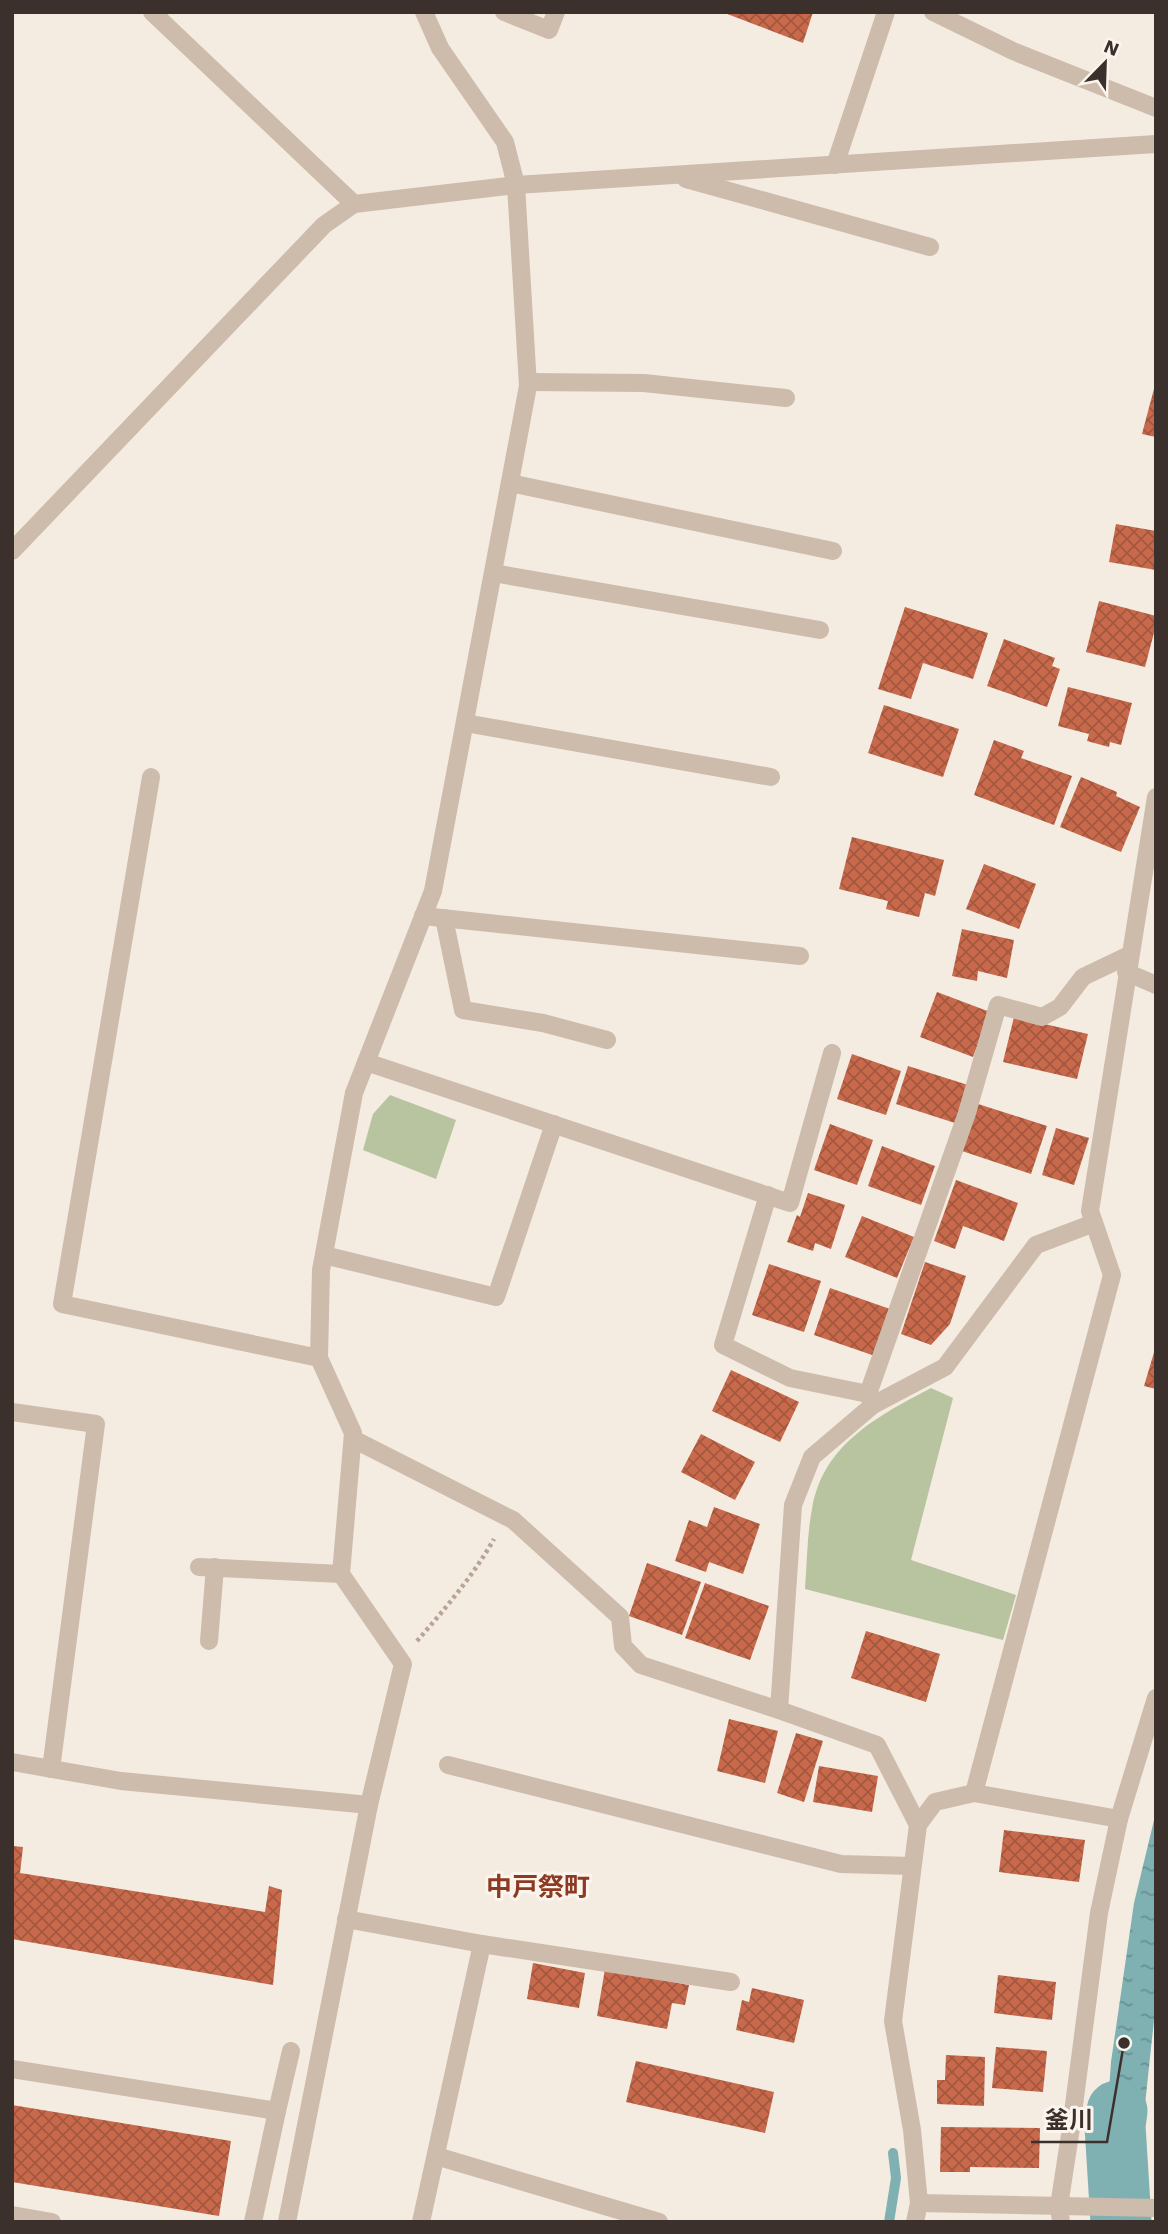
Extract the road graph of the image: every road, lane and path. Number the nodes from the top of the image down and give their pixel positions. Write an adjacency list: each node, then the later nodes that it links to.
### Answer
1 (152, 12): 13 (street)
2 (424, 12): 12 (street)
3 (504, 12): 4 (street)
4 (556, 12)
5 (886, 12): 10 (street)
6 (933, 12): 7 (street)
7 (956, 17): 8 (street)
8 (1156, 108)
9 (1156, 144): 10 (street)
10 (835, 165): 11 (street)
11 (672, 176): 12 (street); 14 (street)
12 (516, 185): 13 (street); 15 (street)
13 (354, 205): 18 (street)
14 (930, 247)
15 (528, 382): 16 (street); 17 (street)
16 (786, 398)
17 (510, 483): 19 (street); 20 (street)
18 (12, 551)
19 (833, 551)
20 (493, 573): 21 (street); 22 (street)
21 (820, 630)
22 (465, 723): 24 (street); 26 (street)
23 (151, 777): 38 (street)
24 (771, 777)
25 (1156, 797): 29 (street)
26 (423, 916): 27 (street); 33 (street)
27 (444, 918): 28 (street); 31 (street)
28 (800, 956)
29 (1128, 964): 30 (street); 36 (street); 39 (street)
30 (1156, 985)
31 (607, 1040)
32 (832, 1053): 35 (street)
33 (366, 1062): 34 (street); 37 (street)
34 (554, 1124): 35 (street); 37 (street)
35 (768, 1195): 39 (street)
36 (1094, 1223): 39 (street); 51 (street)
37 (324, 1255): 38 (street)
38 (319, 1358): 41 (street)
39 (871, 1399): 47 (street)
40 (12, 1412): 50 (street)
41 (353, 1439): 42 (street); 43 (street)
42 (507, 1517): 45 (path); 47 (street)
43 (341, 1574): 44 (street); 45 (street)
44 (209, 1641)
45 (400, 1660): 52 (street)
46 (1156, 1698): 53 (street)
47 (779, 1710): 54 (street)
48 (12, 1762): 50 (street)
49 (448, 1765): 55 (street)
50 (51, 1769): 52 (street)
51 (974, 1793): 53 (street); 54 (street)
52 (369, 1805): 56 (street)
53 (1119, 1819): 65 (street)
54 (918, 1825): 55 (street)
55 (912, 1866): 63 (street)
56 (346, 1919): 57 (street); 69 (street)
57 (482, 1944): 58 (street); 62 (street)
58 (731, 1982)
59 (291, 2051): 61 (street)
60 (12, 2069): 61 (street)
61 (277, 2111): 68 (street)
62 (436, 2156): 70 (street); 71 (street)
63 (919, 2203): 65 (street); 72 (street)
64 (1156, 2208): 65 (street)
65 (1060, 2214)
66 (19, 2218): 67 (street)
67 (52, 2222)
68 (253, 2222)
69 (286, 2222)
70 (421, 2222)
71 (659, 2222)
72 (915, 2222)

